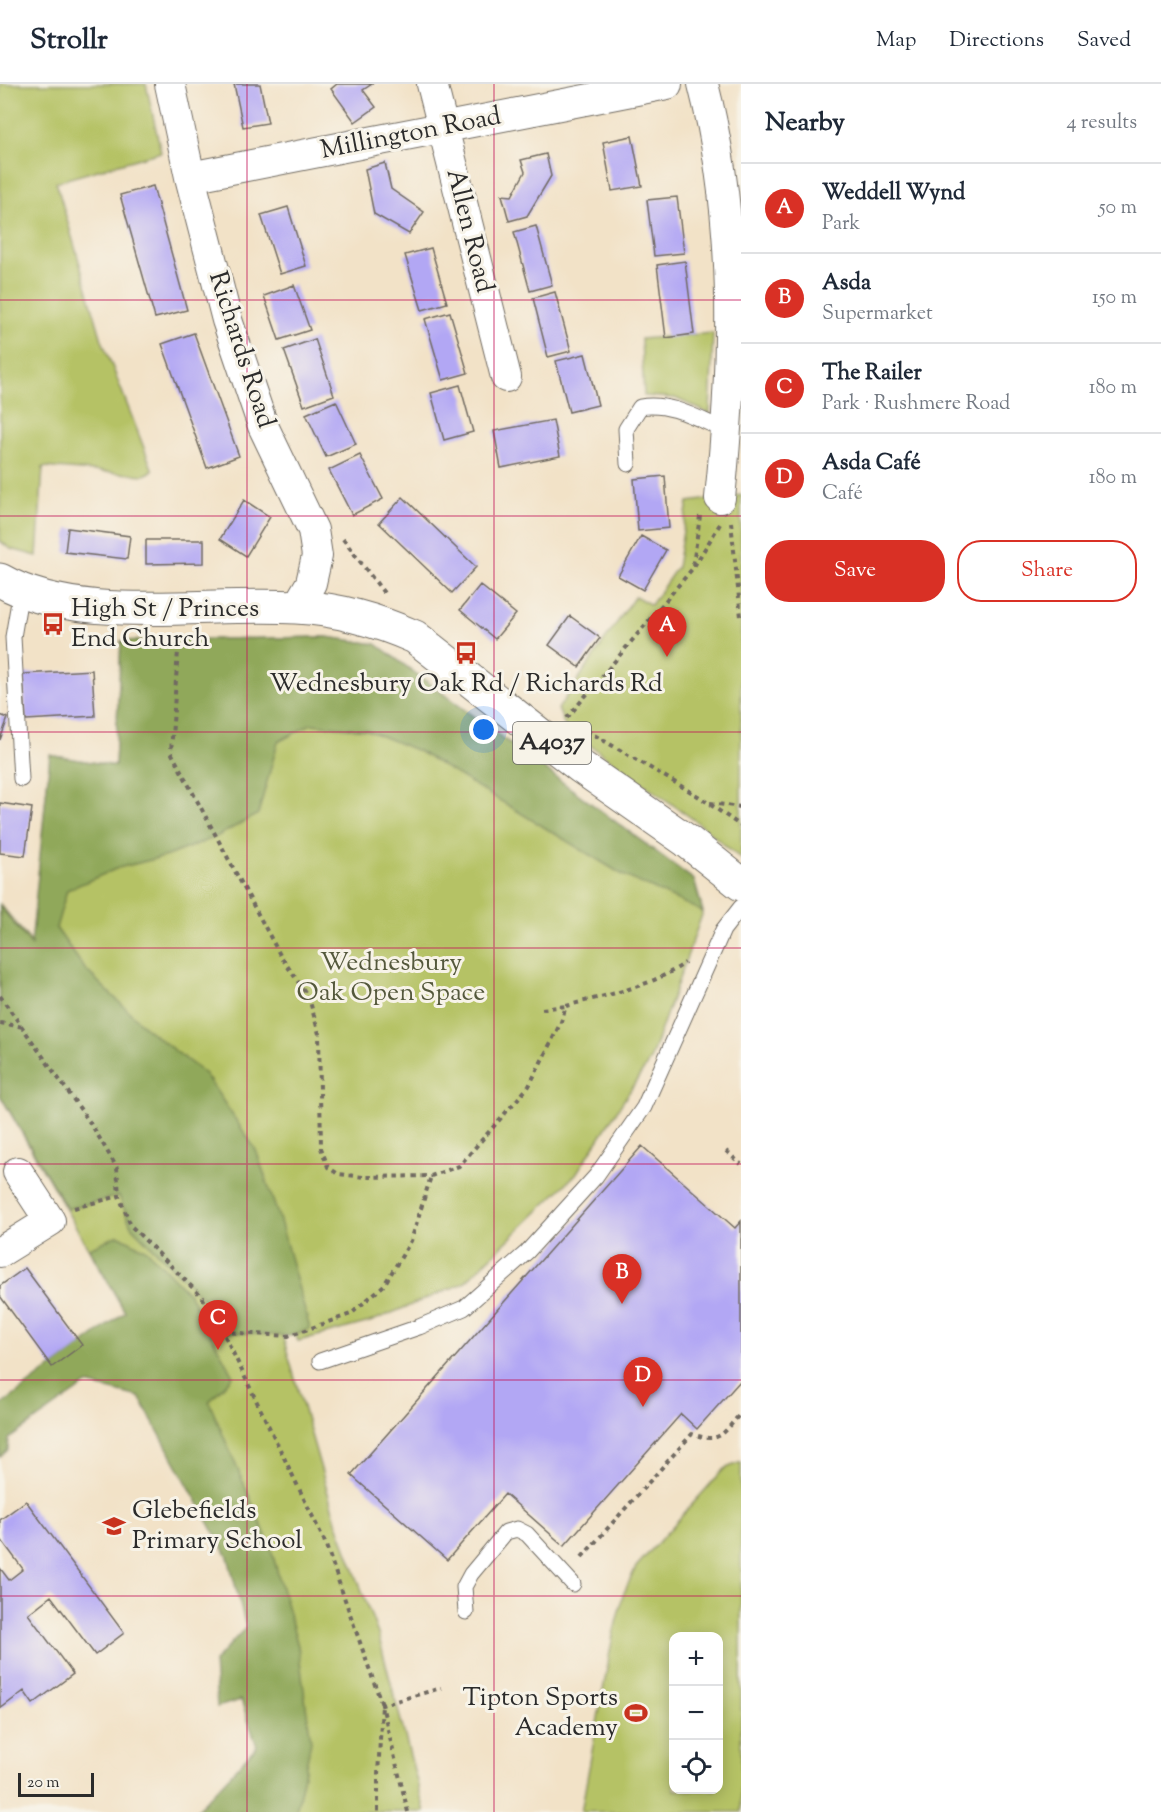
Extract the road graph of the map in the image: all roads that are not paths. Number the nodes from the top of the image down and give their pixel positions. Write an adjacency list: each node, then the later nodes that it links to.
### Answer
1 (170, 84): 6 (street, Richards Road)
2 (432, 84): 5 (street, Allen Road)
3 (667, 84): 5 (street, Millington Road)
4 (703, 84): 8 (street)
5 (442, 128): 6 (street, Millington Road); 7 (street, Allen Road)
6 (190, 177): 12 (street, Richards Road)
7 (506, 377)
8 (727, 431): 9 (lane); 10 (street)
9 (627, 464)
10 (725, 503)
11 (10, 585): 12 (main road, A4037); 13 (lane)
12 (297, 607): 14 (main road, A4037)
13 (21, 779)
14 (741, 884)
15 (741, 907): 18 (lane)
16 (18, 1172): 17 (street)
17 (0, 1252)
18 (320, 1361)
19 (573, 1584): 20 (lane)
20 (466, 1612)

